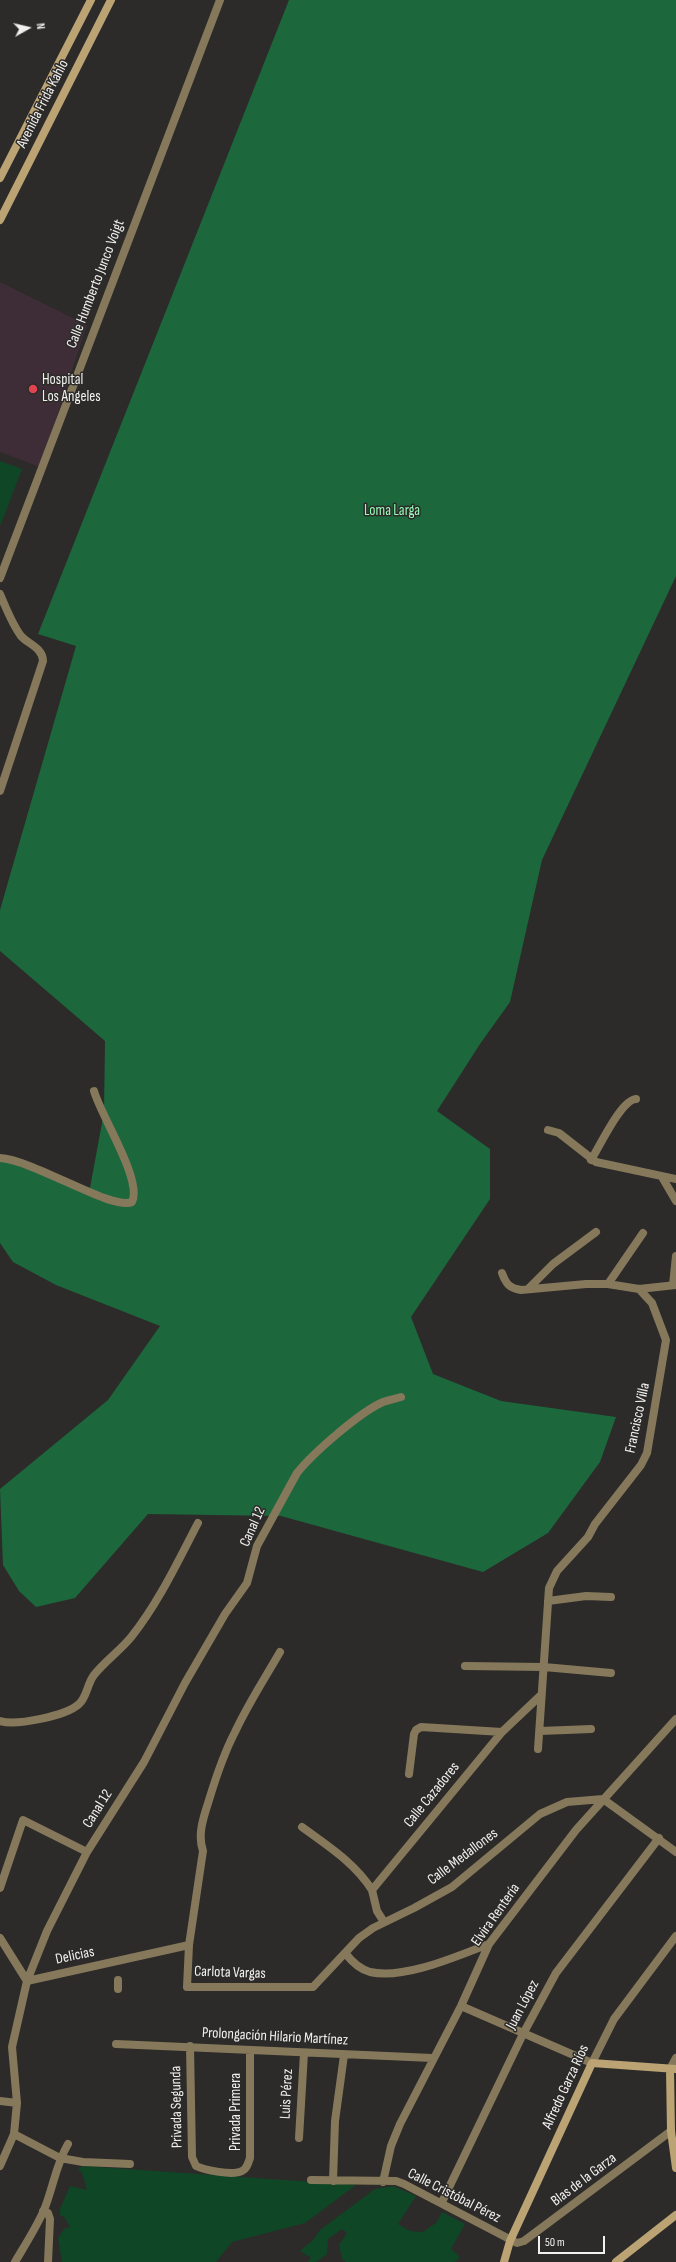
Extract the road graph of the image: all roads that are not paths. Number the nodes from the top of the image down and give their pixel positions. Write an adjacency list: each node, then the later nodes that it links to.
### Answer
1 (91, 0): 4 (street, Avenida Frida Kahlo)
2 (111, 0): 5 (street, Avenida Frida Kahlo)
3 (220, 0): 6 (street, Calle Humberto Junco Voigt)
4 (0, 178)
5 (0, 220)
6 (0, 578)
7 (0, 594): 8 (street)
8 (0, 791)
9 (94, 1092): 12 (street)
10 (636, 1098): 13 (street)
11 (548, 1130): 13 (street)
12 (0, 1158)
13 (591, 1160): 14 (street)
14 (662, 1177): 15 (street); 16 (street)
15 (676, 1179)
16 (676, 1202)
17 (596, 1232): 23 (street)
18 (643, 1233): 21 (street)
19 (676, 1256): 22 (street)
20 (502, 1273): 23 (street)
21 (608, 1284): 23 (street); 24 (street)
22 (674, 1285): 24 (street)
23 (529, 1288)
24 (639, 1289): 28 (street, Francisco Villa)
25 (401, 1397): 44 (street, Canal 12)
26 (198, 1523): 35 (street)
27 (611, 1597): 28 (street)
28 (548, 1601): 31 (street)
29 (280, 1652): 52 (street, Carlota Vargas)
30 (465, 1666): 31 (street)
31 (544, 1667): 32 (street); 33 (street)
32 (611, 1672)
33 (540, 1696): 37 (street); 38 (street, Calle Cazadores)
34 (676, 1719): 41 (street, Elvira Rentería)
35 (0, 1722)
36 (591, 1729): 37 (street)
37 (540, 1731): 39 (street)
38 (502, 1732): 40 (street); 47 (street, Calle Cazadores)
39 (538, 1749)
40 (409, 1774)
41 (603, 1798): 43 (street); 48 (street, Calle Medallones); 51 (street, Elvira Rentería)
42 (302, 1827): 47 (street)
43 (659, 1838): 45 (street); 58 (street, Juan López)
44 (88, 1852): 46 (street); 55 (street, Canal 12)
45 (676, 1852)
46 (0, 1888)
47 (372, 1890): 48 (street)
48 (384, 1922): 53 (street, Calle Medallones)
49 (676, 1936): 66 (street, Alfredo Garza Ríos)
50 (0, 1938): 55 (street)
51 (489, 1944): 53 (street); 57 (street, Elvira Rentería)
52 (189, 1945): 53 (street, Carlota Vargas); 55 (street, Delicias)
53 (346, 1954)
54 (118, 1980): 56 (street)
55 (27, 1981): 69 (street, Canal 12)
56 (118, 1989)
57 (461, 2006): 58 (street); 64 (street, Elvira Rentería)
58 (523, 2034): 66 (street); 82 (street, Juan López)
59 (116, 2044): 60 (street, Prolongación Hilario Martínez)
60 (190, 2046): 61 (street, Prolongación Hilario Martínez); 78 (street, Privada Segunda)
61 (250, 2051): 62 (street, Prolongación Hilario Martínez); 78 (street, Privada Primera)
62 (304, 2052): 63 (street, Prolongación Hilario Martínez); 72 (street, Luis Pérez)
63 (344, 2055): 64 (street, Prolongación Hilario Martínez); 80 (street)
64 (432, 2058): 81 (street, Elvira Rentería)
65 (676, 2058): 67 (street)
66 (592, 2063): 67 (street); 85 (street, Alfredo Garza Ríos)
67 (673, 2069): 70 (street)
68 (0, 2101): 69 (street)
69 (17, 2103): 71 (street, Canal 12)
70 (671, 2131): 77 (street); 85 (street, Blas de la Garza)
71 (14, 2134): 74 (street); 76 (street, Canal 12)
72 (299, 2138)
73 (68, 2144): 74 (street)
74 (60, 2158): 75 (street); 83 (street)
75 (130, 2164)
76 (0, 2166)
77 (676, 2168)
78 (242, 2171)
79 (311, 2180): 80 (street, Calle Cristóbal Pérez)
80 (333, 2181): 81 (street, Calle Cristóbal Pérez)
81 (382, 2182): 82 (street, Calle Cristóbal Pérez)
82 (442, 2202): 85 (street, Calle Cristóbal Pérez)
83 (43, 2211): 86 (street); 87 (street)
84 (676, 2215): 89 (street)
85 (510, 2241): 88 (street, Alfredo Garza Ríos)
86 (16, 2262)
87 (48, 2262)
88 (504, 2262)
89 (616, 2262)

